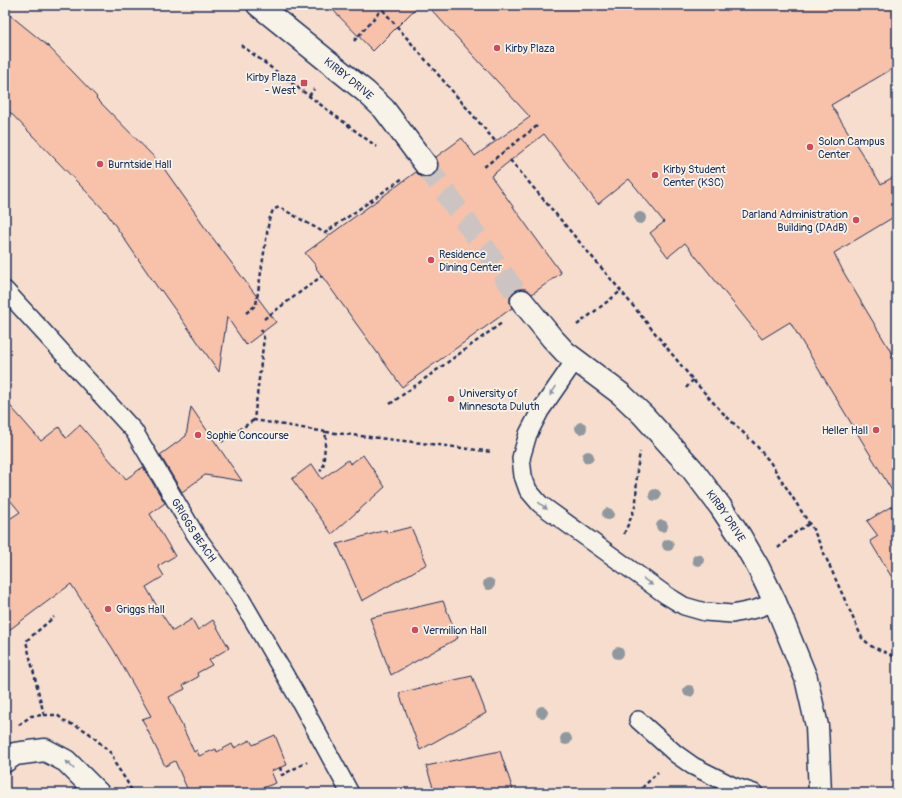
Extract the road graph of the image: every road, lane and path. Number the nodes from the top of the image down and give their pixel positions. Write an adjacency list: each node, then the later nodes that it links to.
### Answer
1 (258, 5): 12 (street, KIRBY DRIVE)
2 (378, 5): 3 (path)
3 (382, 8): 4 (path); 9 (path)
4 (354, 41)
5 (242, 45): 7 (path)
6 (314, 89): 7 (path)
7 (309, 96): 10 (path)
8 (537, 126): 13 (path, bridge)
9 (495, 141)
10 (380, 150)
11 (510, 160): 19 (path)
12 (426, 165)
13 (484, 167)
14 (406, 176): 16 (path)
15 (366, 200): 16 (path)
16 (368, 203): 21 (path)
17 (322, 276): 22 (path, bridge)
18 (5, 290): 43 (lane, GRIGGS BEACH)
19 (621, 291): 23 (path); 26 (path)
20 (516, 309): 25 (street, KIRBY DRIVE); 28 (path)
21 (246, 312)
22 (264, 319)
23 (573, 328)
24 (260, 329): 29 (path)
25 (576, 359): 38 (street, KIRBY DRIVE); 38 (lane, one-way to 38)
26 (693, 380): 27 (path); 35 (path)
27 (686, 388)
28 (390, 404)
29 (254, 420): 30 (path); 31 (path)
30 (326, 432): 33 (path); 34 (path)
31 (222, 442)
32 (641, 447): 36 (path)
33 (492, 452)
34 (320, 471)
35 (809, 524): 37 (path); 40 (path)
36 (623, 537)
37 (776, 549)
38 (775, 602): 51 (street, KIRBY DRIVE)
39 (54, 617): 41 (path)
40 (897, 659)
41 (44, 715)
42 (638, 720): 44 (lane)
43 (328, 752): 46 (path); 48 (lane, GRIGGS BEACH)
44 (676, 754): 49 (path); 50 (lane)
45 (5, 761): 47 (street, one-way to 45)
46 (280, 767)
47 (98, 793)
48 (350, 793)
49 (637, 793)
50 (754, 793)
51 (820, 793)

